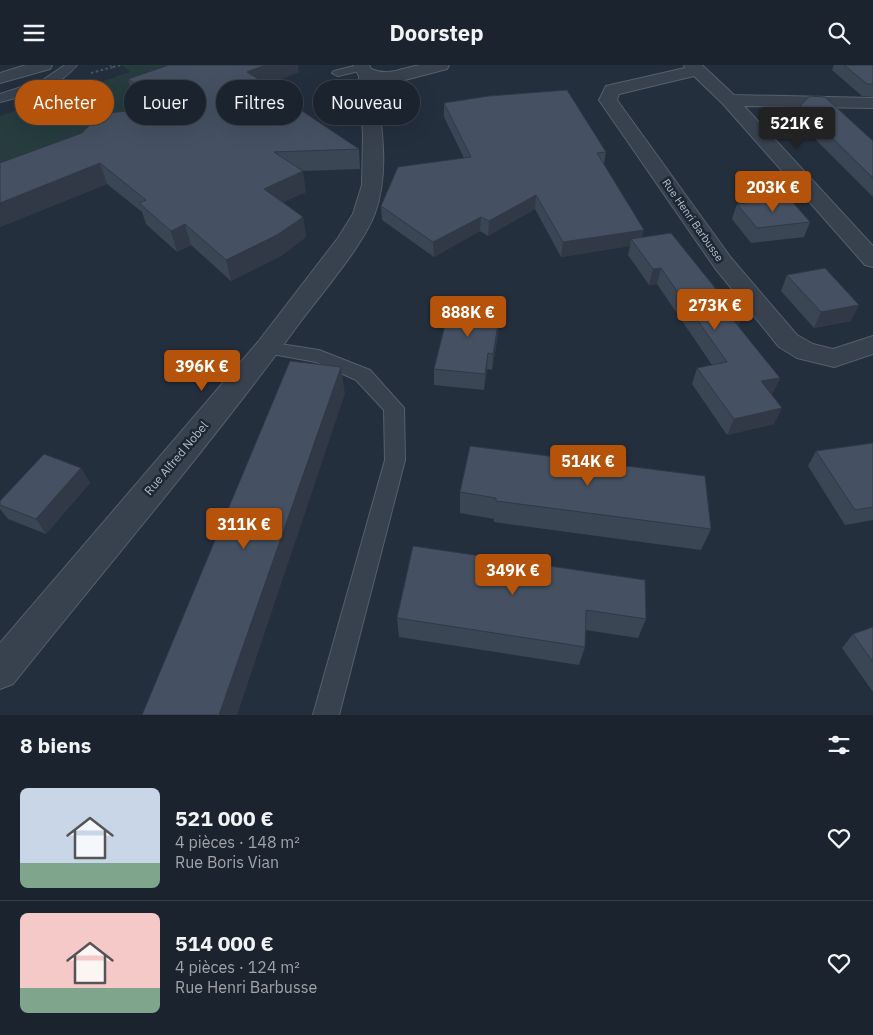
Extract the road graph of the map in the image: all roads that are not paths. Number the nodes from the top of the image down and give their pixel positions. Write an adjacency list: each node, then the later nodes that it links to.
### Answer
1 (43, 65): 7 (street)
2 (71, 65): 9 (lane)
3 (441, 65): 4 (street)
4 (412, 68): 8 (street)
5 (694, 68): 10 (street); 13 (street, Rue Henri Barbusse)
6 (338, 73): 8 (lane)
7 (0, 77)
8 (369, 77): 14 (street, Rue Alfred Nobel)
9 (0, 98)
10 (729, 100): 11 (street); 12 (street)
11 (873, 103)
12 (873, 260)
13 (873, 345)
14 (266, 348): 15 (street, Rue Alfred Nobel); 16 (lane)
15 (0, 671)
16 (326, 715)

